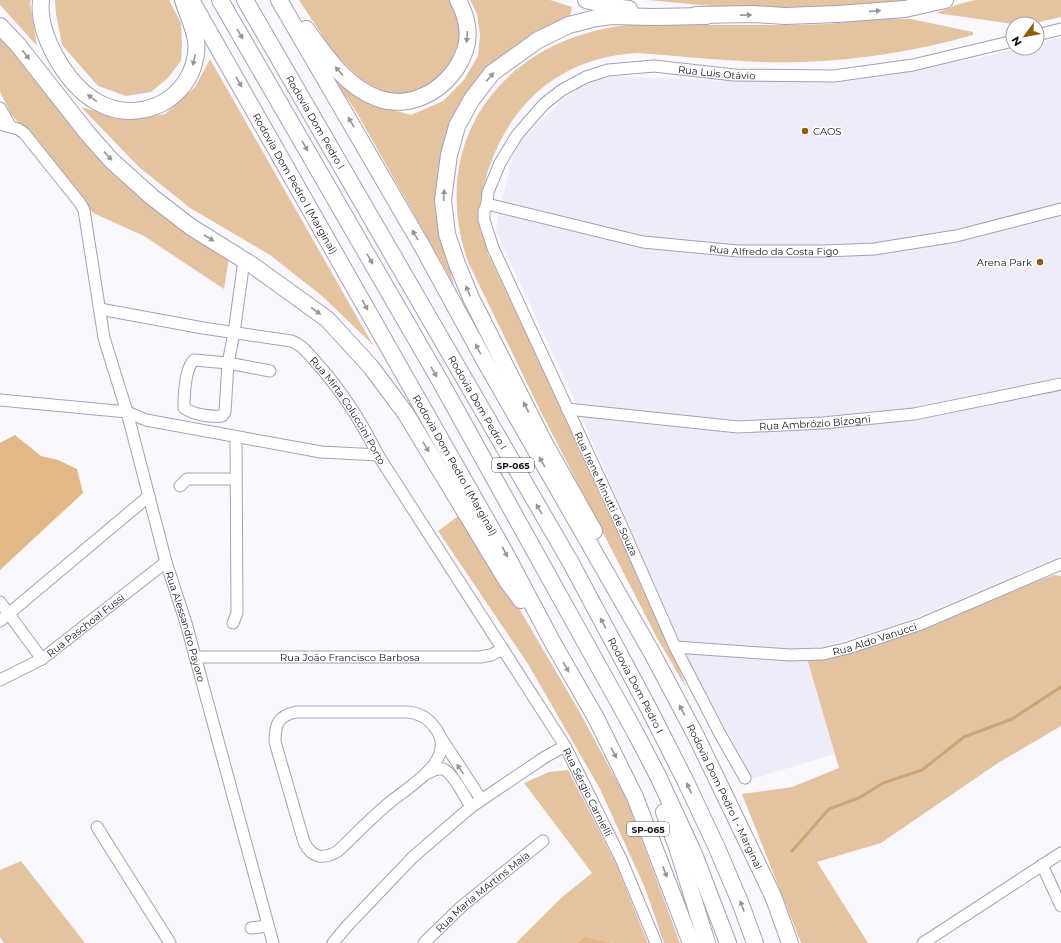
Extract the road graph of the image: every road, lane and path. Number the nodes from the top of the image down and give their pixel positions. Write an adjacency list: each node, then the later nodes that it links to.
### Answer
1 (41, 0): 2 (highway, one-way to 1)
2 (183, 0)
3 (191, 0): 38 (highway, Rodovia Dom Pedro I (Marginal) / SP-065, one-way to 38)
4 (220, 0): 45 (highway, SP-065, one-way to 45)
5 (245, 0): 68 (highway, Rodovia Dom Pedro I / SP-065, one-way to 5)
6 (458, 0): 9 (highway, one-way to 9)
7 (586, 0): 10 (highway)
8 (946, 0): 10 (highway, one-way to 8)
9 (281, 4): 41 (highway, SP-065, one-way to 9)
10 (707, 16): 41 (highway, one-way to 10)
11 (0, 26): 19 (highway, one-way to 19)
12 (1061, 29): 13 (street)
13 (1045, 33)
14 (1005, 43): 17 (street, Rua Luis Otávio)
15 (0, 108): 16 (street)
16 (5, 125): 20 (street, Rua Alessandro Payoro)
17 (488, 204): 18 (street, Rua Alfredo da Costa Figo); 26 (street, Rua Irene Minutti de Souza)
18 (1061, 209)
19 (244, 260): 21 (street); 38 (highway, one-way to 38)
20 (100, 309): 21 (street, Rua Mirta Coluccini Porto); 27 (street, Rua Alessandro Payoro)
21 (234, 333): 22 (street); 29 (street, Rua Mirta Coluccini Porto)
22 (228, 363): 22 (street); 23 (street)
23 (270, 371)
24 (1061, 384): 26 (street, Rua Ambrózio Bizogni)
25 (0, 400): 27 (street)
26 (567, 408): 39 (street, Rua Irene Minutti de Souza)
27 (127, 412): 28 (street); 32 (street, Rua Alessandro Payoro)
28 (236, 437): 29 (street); 30 (street)
29 (378, 455): 40 (street, Rua Mirta Coluccini Porto)
30 (236, 479): 31 (street); 37 (street)
31 (180, 486)
32 (149, 496): 33 (street, Rua Alessandro Payoro); 36 (street)
33 (166, 562): 42 (street, Rua Alessandro Payoro); 43 (street, Rua Paschoal Fussi)
34 (1061, 564): 39 (street, Rua Aldo Vanucci)
35 (0, 602): 36 (street)
36 (4, 618): 43 (street)
37 (233, 623)
38 (554, 645): 65 (highway, Rodovia Dom Pedro I (Marginal) / SP-065, one-way to 65)
39 (675, 647): 49 (street, Rua Irene Minutti de Souza)
40 (503, 649): 42 (street, Rua João Francisco Barbosa); 47 (street, Rua Sérgio Carnielli)
41 (652, 653): 56 (highway, Rodovia Dom Pedro I - Marginal, one-way to 41)
42 (195, 657): 58 (street, Rua Alessandro Payoro)
43 (42, 659): 44 (street, Rua Paschoal Fussi)
44 (0, 680)
45 (635, 732): 66 (highway); 67 (highway, SP-065)
46 (441, 737): 48 (street); 48 (street); 50 (street, one-way to 46)
47 (565, 746): 50 (street); 64 (street, Rua Sérgio Carnielli)
48 (428, 773): 51 (street)
49 (745, 778)
50 (481, 799): 51 (street)
51 (471, 807): 62 (street)
52 (97, 827): 60 (street)
53 (543, 841): 63 (street, Rua Maria MArtins Maia)
54 (1061, 853): 55 (street)
55 (1042, 866): 57 (street); 71 (street)
56 (773, 896): 69 (highway); 70 (highway, Rodovia Dom Pedro I - Marginal)
57 (1061, 906)
58 (268, 926): 59 (street); 61 (street, Rua Alessandro Payoro)
59 (251, 928)
60 (174, 943)
61 (273, 943)
62 (333, 943)
63 (424, 943)
64 (656, 943)
65 (691, 943)
66 (708, 943)
67 (728, 943)
68 (755, 943)
69 (786, 943)
70 (790, 943)
71 (923, 943)

